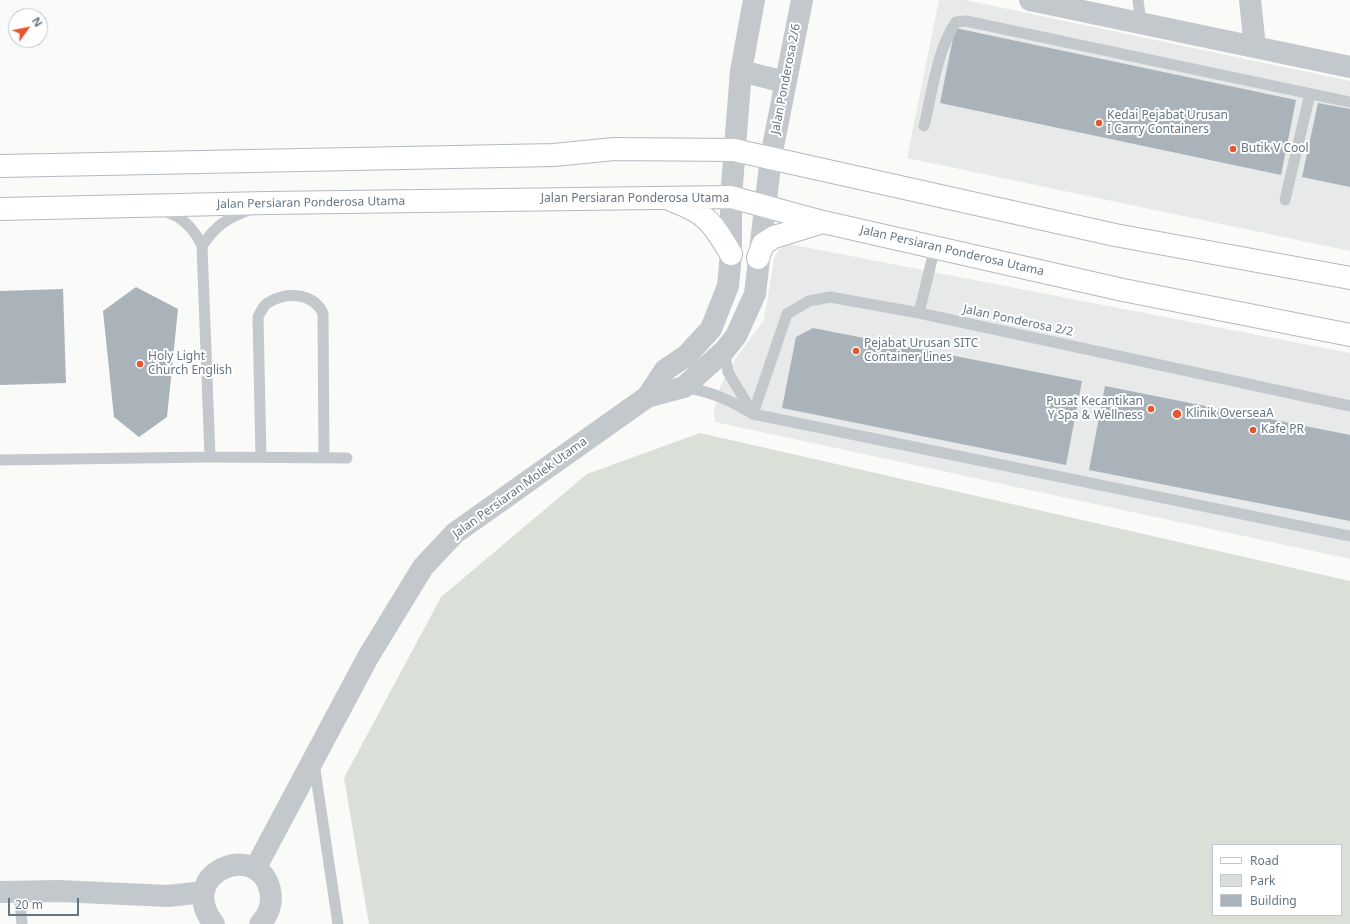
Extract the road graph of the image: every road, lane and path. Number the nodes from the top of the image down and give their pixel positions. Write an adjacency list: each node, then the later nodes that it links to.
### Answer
1 (754, 0): 9 (street)
2 (802, 0): 10 (street, Jalan Ponderosa 2/6)
3 (1030, 0): 6 (street)
4 (1138, 0): 6 (lane)
5 (1250, 0): 7 (street)
6 (1141, 23): 7 (street)
7 (1255, 47): 8 (street)
8 (1350, 67)
9 (741, 71): 10 (street); 14 (street)
10 (785, 82): 15 (street, Jalan Ponderosa 2/6)
11 (1310, 94): 12 (lane); 13 (lane); 19 (lane)
12 (1350, 102)
13 (924, 126)
14 (734, 150): 15 (main road); 16 (main road); 18 (street, Jalan Persiaran Molek Utama)
15 (771, 157): 22 (street, Jalan Ponderosa 2/6); 29 (main road)
16 (0, 166)
17 (660, 197): 18 (main road, Jalan Persiaran Ponderosa Utama); 20 (main road, Jalan Persiaran Ponderosa Utama); 27 (main road)
18 (731, 198): 22 (main road, Jalan Persiaran Ponderosa Utama); 27 (street, Jalan Persiaran Molek Utama)
19 (1285, 200)
20 (266, 203): 21 (main road, Jalan Persiaran Ponderosa Utama); 25 (lane)
21 (145, 206): 23 (main road, Jalan Persiaran Ponderosa Utama); 25 (lane)
22 (764, 206): 24 (main road, Jalan Persiaran Ponderosa Utama); 28 (street, Jalan Persiaran Molek Utama)
23 (0, 209)
24 (823, 222): 26 (main road, Jalan Persiaran Ponderosa Utama); 28 (main road)
25 (202, 246): 37 (lane)
26 (935, 247): 30 (lane); 31 (main road, Jalan Persiaran Ponderosa Utama)
27 (731, 254): 34 (street, Jalan Persiaran Molek Utama)
28 (758, 258): 32 (street, Jalan Persiaran Molek Utama)
29 (1350, 278)
30 (919, 313): 35 (lane, Jalan Ponderosa 2/2); 36 (lane, Jalan Ponderosa 2/2)
31 (1350, 335)
32 (724, 351): 33 (street, Jalan Persiaran Molek Utama); 36 (lane)
33 (684, 387): 34 (street, Jalan Persiaran Molek Utama); 36 (lane)
34 (647, 397): 43 (street, Jalan Persiaran Molek Utama)
35 (1350, 406)
36 (754, 414): 42 (lane)
37 (210, 457): 38 (lane); 41 (lane)
38 (260, 457): 39 (lane); 39 (lane)
39 (324, 458): 40 (lane)
40 (347, 458)
41 (0, 460)
42 (1350, 536)
43 (314, 760): 44 (street, Jalan Persiaran Molek Utama); 50 (lane)
44 (255, 869): 46 (street); 49 (street)
45 (10, 892): 46 (street); 47 (lane)
46 (204, 892): 48 (street)
47 (22, 924)
48 (214, 924)
49 (260, 924)
50 (338, 924)

